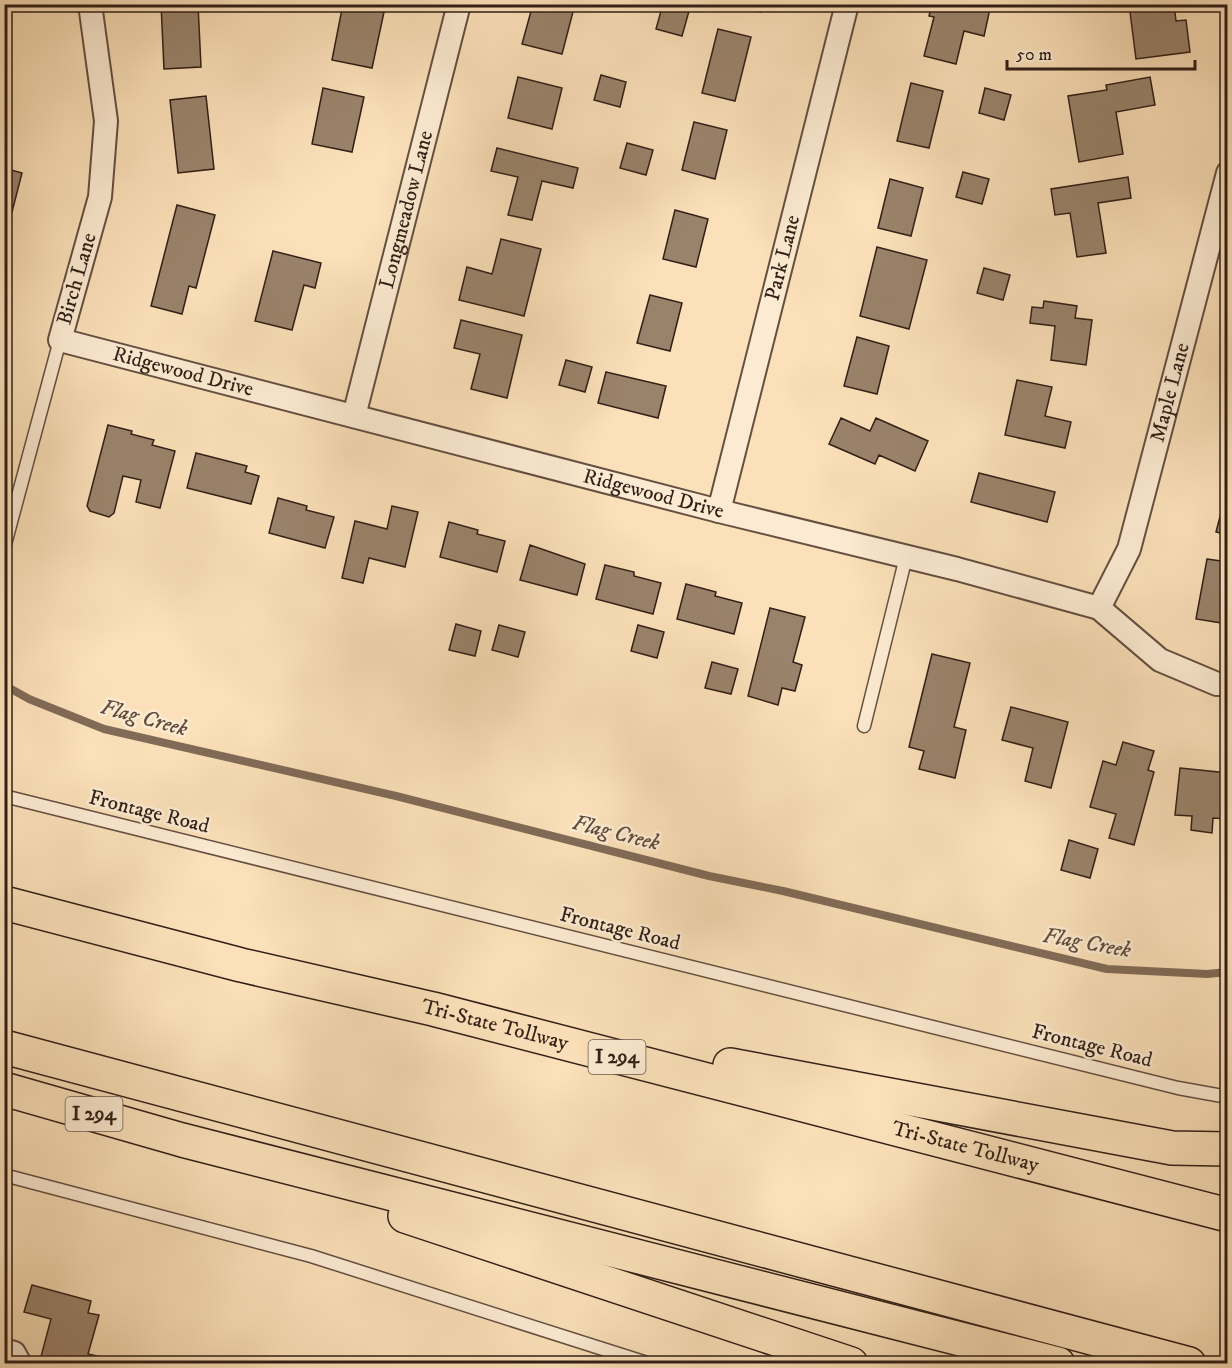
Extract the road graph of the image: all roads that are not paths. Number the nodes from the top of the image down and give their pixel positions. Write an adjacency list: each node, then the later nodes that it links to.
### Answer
1 (90, 4): 5 (street, Birch Lane)
2 (459, 4): 6 (street, Longmeadow Lane)
3 (847, 4): 7 (street, Park Lane)
4 (1227, 172): 10 (street, Maple Lane)
5 (60, 340): 6 (street, Ridgewood Drive); 8 (lane, Birch Lane)
6 (354, 416): 7 (street, Ridgewood Drive)
7 (718, 511): 9 (street, Ridgewood Drive)
8 (4, 548)
9 (906, 557): 10 (street, Ridgewood Drive); 12 (lane)
10 (1099, 608): 11 (street, Ridgewood Drive)
11 (1227, 684)
12 (864, 726)
13 (4, 796): 18 (lane, Frontage Road)
14 (4, 903): 15 (highway, Tri-State Tollway / I 294)
15 (433, 1009): 20 (highway); 22 (highway, Tri-State Tollway / I 294)
16 (4, 1047): 28 (highway, I 294)
17 (4, 1089): 19 (highway, I 294)
18 (1227, 1097)
19 (182, 1140): 26 (highway); 27 (highway, I 294)
20 (1227, 1149)
21 (4, 1175): 25 (lane)
22 (1227, 1215)
23 (4, 1350): 24 (street)
24 (20, 1364)
25 (650, 1364)
26 (851, 1364)
27 (1058, 1364)
28 (1189, 1364)

